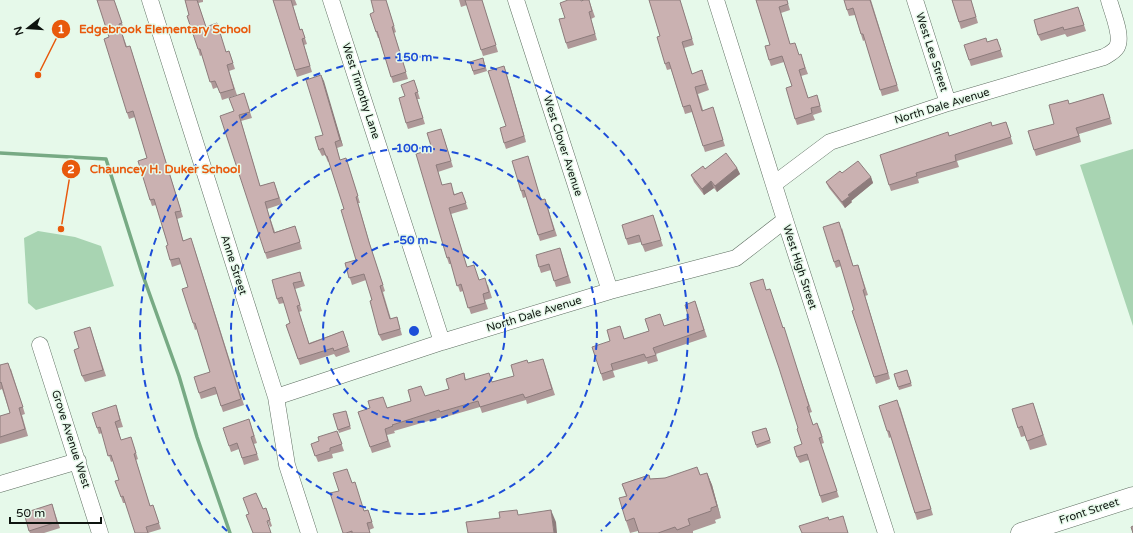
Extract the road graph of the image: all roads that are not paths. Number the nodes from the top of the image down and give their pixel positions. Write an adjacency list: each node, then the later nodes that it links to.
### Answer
1 (150, 0): 13 (street, Anne Street)
2 (331, 0): 11 (street, West Timothy Lane)
3 (516, 0): 10 (street, West Clover Avenue)
4 (716, 0): 8 (street, West High Street)
5 (915, 0): 7 (street, West Lee Street)
6 (1109, 0): 7 (street, North Dale Avenue)
7 (948, 103): 8 (street, North Dale Avenue)
8 (774, 184): 9 (street, West High Street)
9 (785, 220): 10 (street, North Dale Avenue); 19 (street, West High Street)
10 (610, 291): 11 (street, North Dale Avenue)
11 (442, 342): 13 (street, North Dale Avenue)
12 (40, 345): 14 (street, Grove Avenue West)
13 (276, 397): 18 (street, Anne Street)
14 (78, 461): 15 (street); 17 (street, Grove Avenue West)
15 (0, 484)
16 (1133, 497): 20 (main road, Front Street)
17 (100, 533)
18 (309, 533)
19 (886, 533)
20 (1021, 533)

